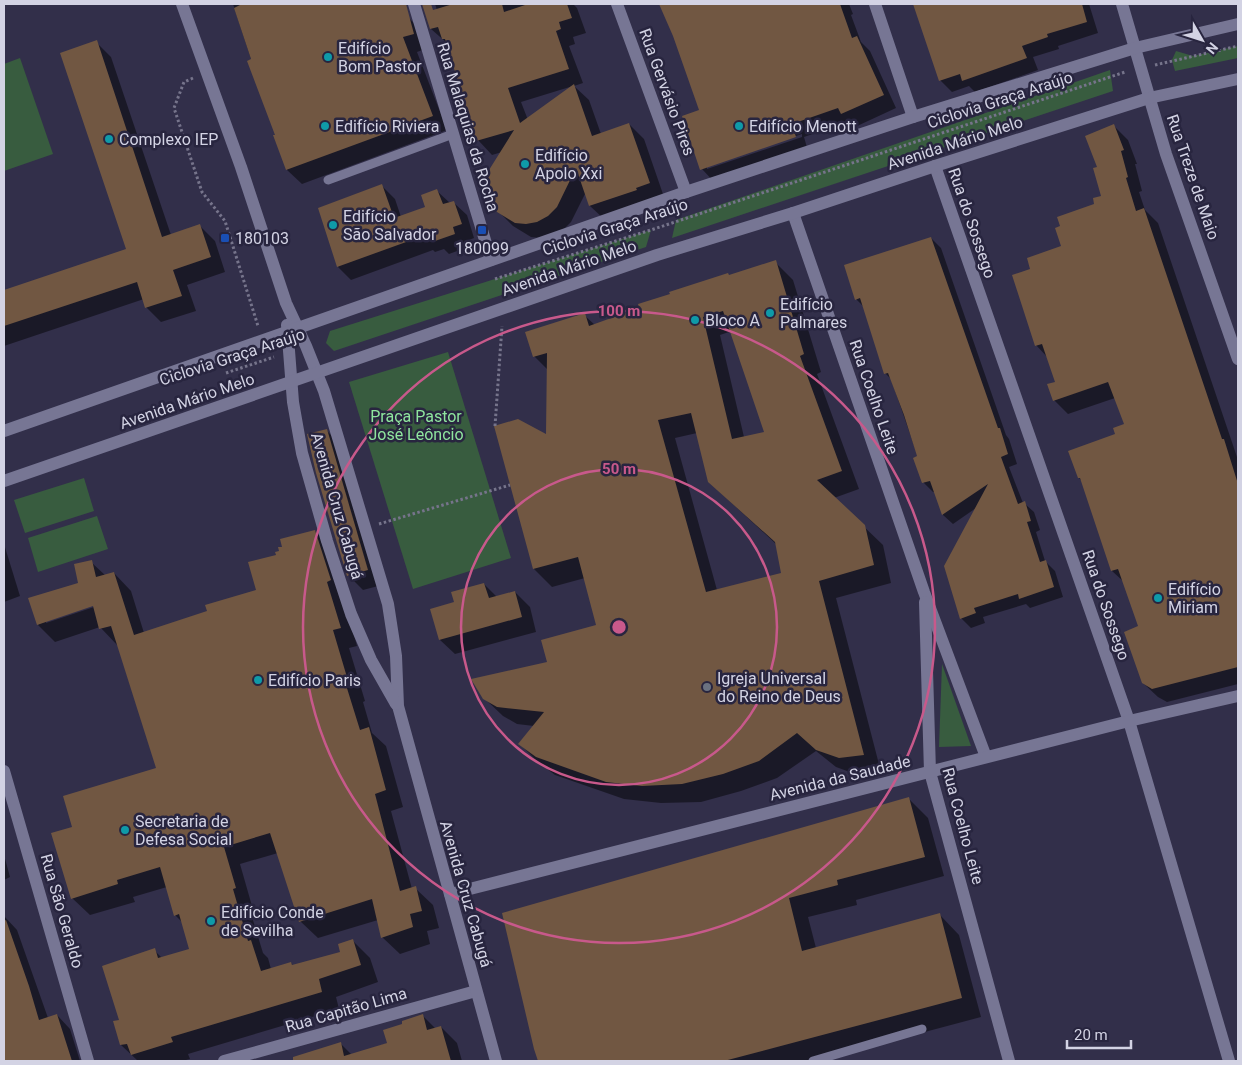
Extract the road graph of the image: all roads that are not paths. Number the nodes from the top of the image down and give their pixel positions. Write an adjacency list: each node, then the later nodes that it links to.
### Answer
1 (182, 4): 17 (street, Avenida Cruz Cabugá)
2 (414, 4): 11 (street, Rua Malaquias da Rocha)
3 (617, 4): 14 (street, Rua Gervásio Pires)
4 (875, 4): 10 (street)
5 (1122, 4): 7 (street, Rua Treze de Maio)
6 (1238, 24): 7 (street, Avenida Mário Melo)
7 (1135, 48): 9 (street, Rua Treze de Maio); 10 (street, Avenida Mário Melo)
8 (1238, 79): 9 (street, Avenida Mário Melo)
9 (1150, 98): 12 (street, Avenida Mário Melo); 18 (street, Rua Treze de Maio)
10 (913, 117): 14 (street, Avenida Mário Melo)
11 (453, 134): 13 (lane); 16 (street, Rua Malaquias da Rocha)
12 (935, 166): 15 (street, Avenida Mário Melo); 26 (street, Rua do Sossego)
13 (328, 180)
14 (686, 192): 16 (street, Avenida Mário Melo)
15 (792, 213): 19 (street, Avenida Mário Melo); 23 (street, Rua Coelho Leite)
16 (491, 260): 17 (street, Avenida Mário Melo)
17 (293, 331): 19 (street, Avenida Cruz Cabugá); 20 (street, Avenida Cruz Cabugá); 21 (street, Avenida Mário Melo)
18 (1238, 359)
19 (317, 373): 20 (street, Avenida Mário Melo); 25 (street, Avenida Cruz Cabugá)
20 (291, 382): 22 (street, Avenida Mário Melo); 25 (street, Avenida Cruz Cabugá)
21 (4, 431)
22 (4, 480)
23 (924, 592): 27 (street, Rua Coelho Leite); 29 (street, Rua Coelho Leite)
24 (1238, 696): 26 (street, Avenida da Saudade)
25 (398, 706): 30 (street, Avenida Cruz Cabugá)
26 (1129, 721): 27 (street, Avenida da Saudade); 38 (street, Rua do Sossego)
27 (986, 757): 29 (street, Avenida da Saudade)
28 (4, 771): 33 (street, Rua São Geraldo)
29 (930, 772): 30 (street, Avenida da Saudade); 37 (street, Rua Coelho Leite)
30 (450, 894): 31 (street, Avenida Cruz Cabugá)
31 (476, 991): 34 (street, Rua Capitão Lima); 35 (street, Avenida Cruz Cabugá)
32 (922, 1029): 36 (lane)
33 (88, 1061)
34 (224, 1061)
35 (496, 1061)
36 (813, 1061)
37 (1009, 1061)
38 (1229, 1061)

